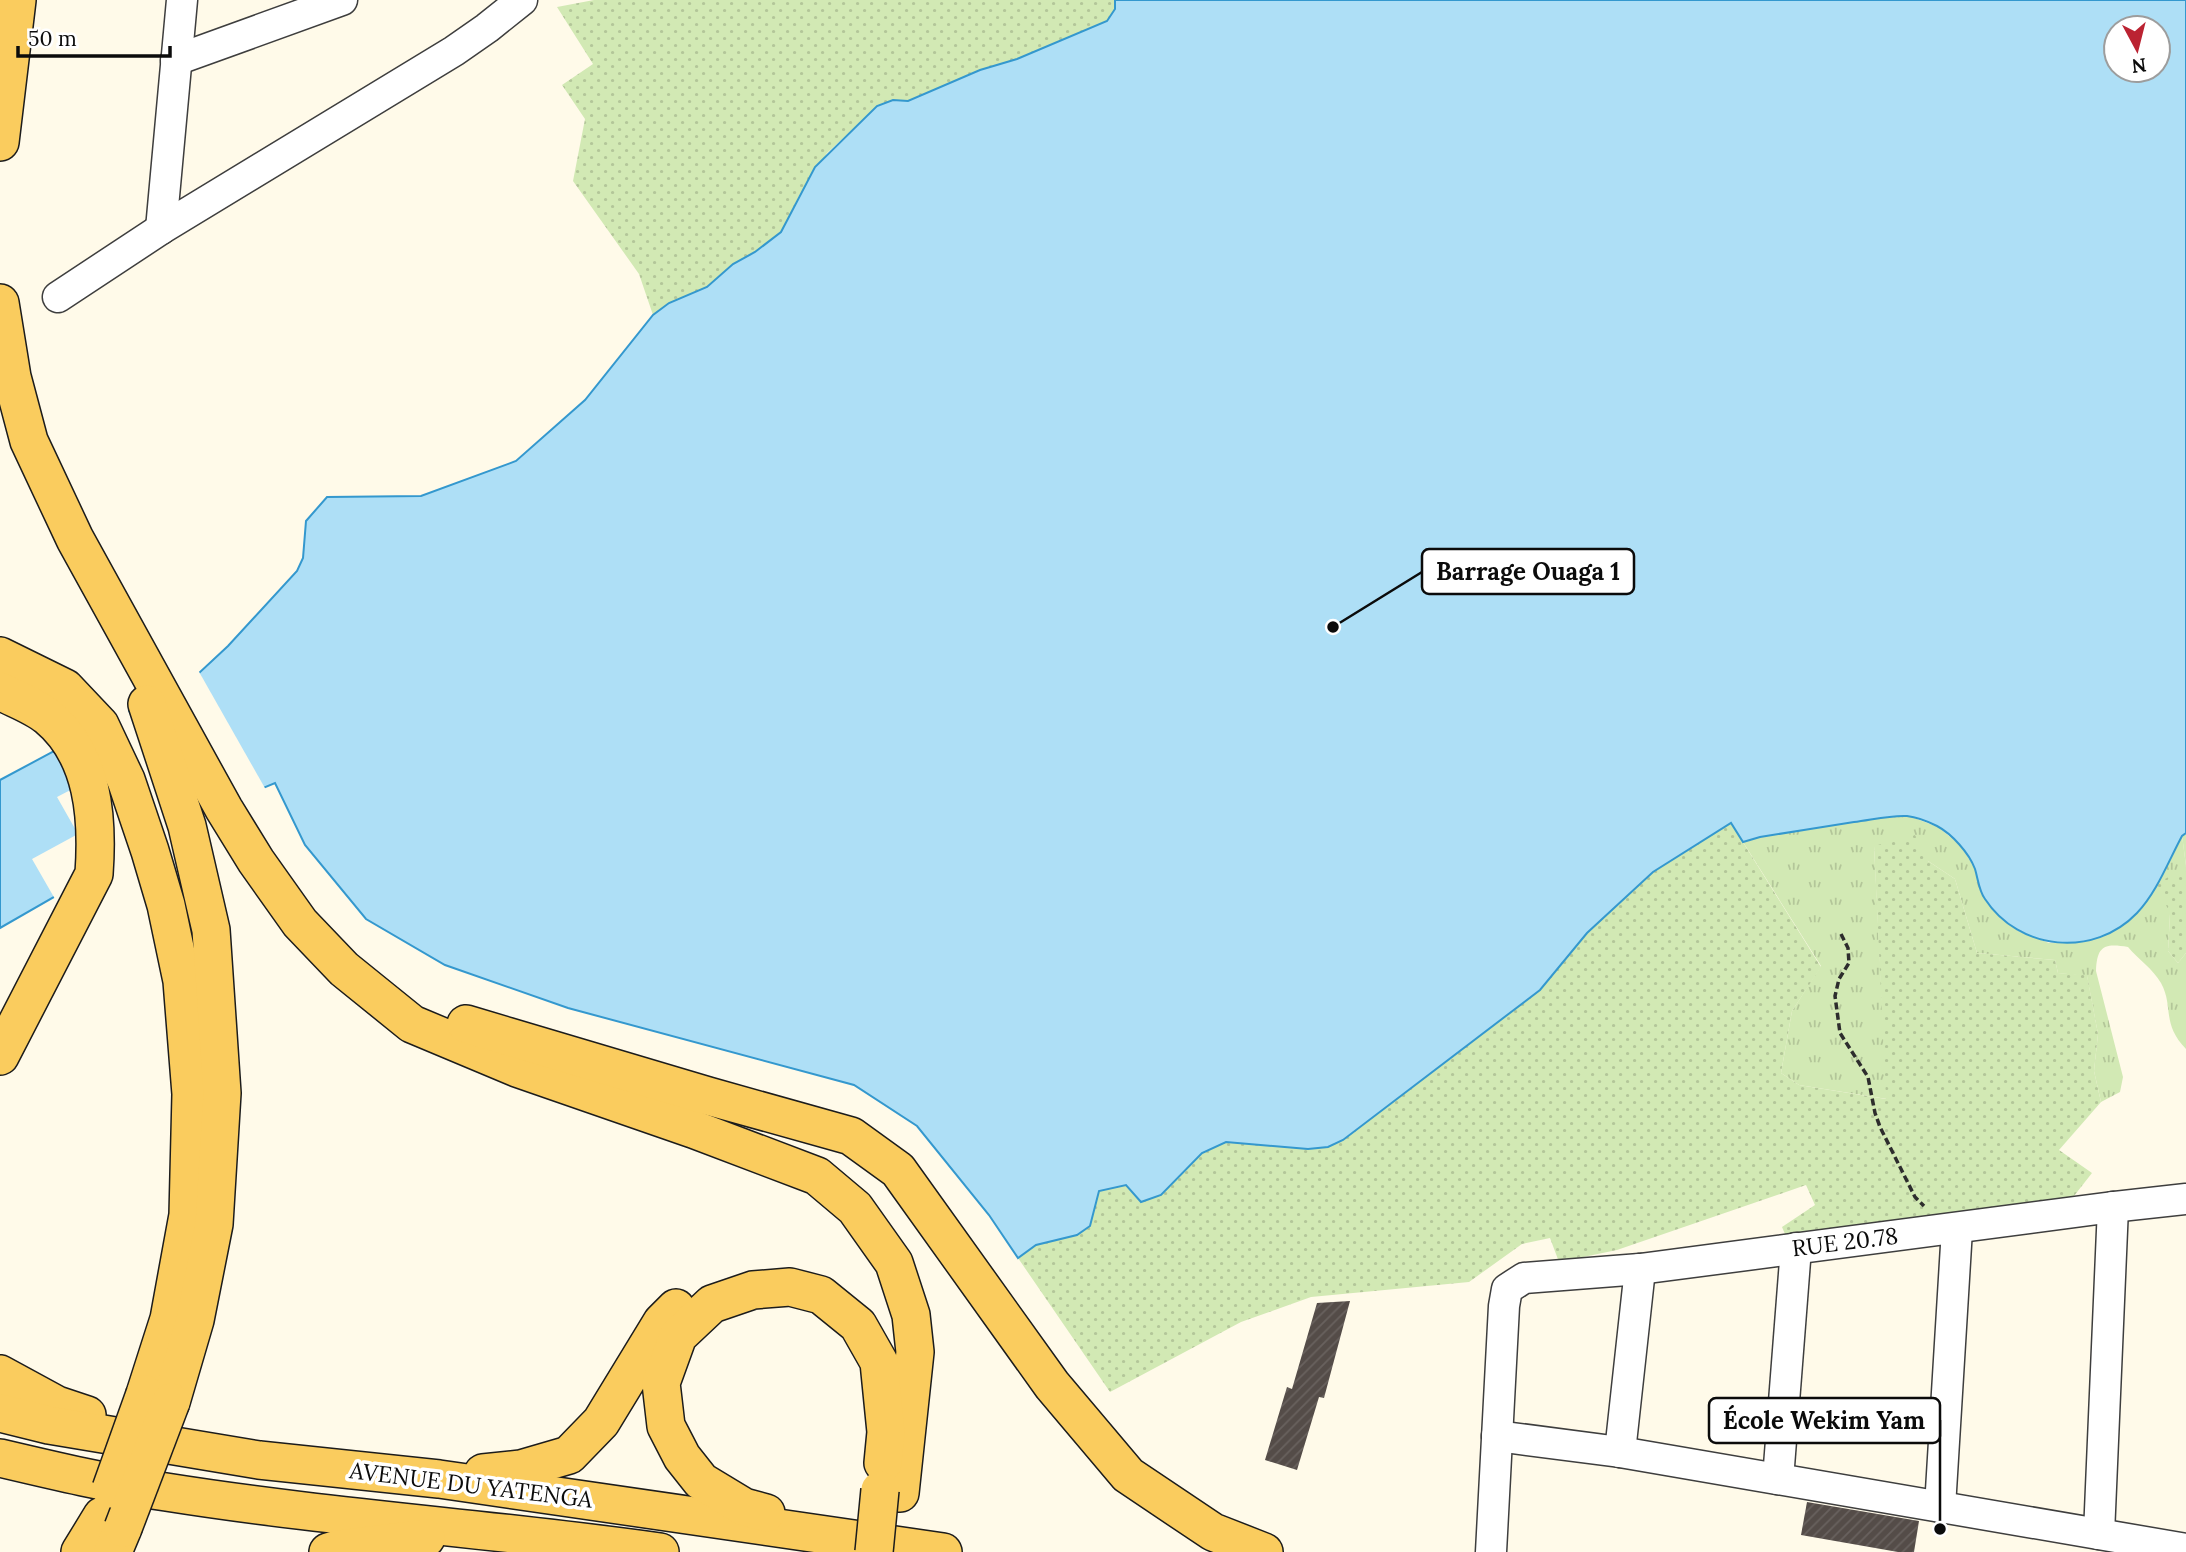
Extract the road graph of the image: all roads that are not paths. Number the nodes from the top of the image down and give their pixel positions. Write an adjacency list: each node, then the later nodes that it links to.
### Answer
1 (16, 0): 6 (main road)
2 (182, 0): 5 (street)
3 (342, 0): 5 (street)
4 (522, 0): 7 (street)
5 (176, 60): 7 (street)
6 (0, 142)
7 (161, 229): 8 (street)
8 (58, 298)
9 (0, 303): 12 (main road)
10 (0, 656): 13 (main road)
11 (0, 691): 13 (main road)
12 (153, 697): 14 (main road); 22 (main road)
13 (84, 731): 15 (main road); 22 (main road)
14 (344, 969): 24 (main road); 45 (main road)
15 (0, 1056)
16 (2186, 1199): 17 (street, RUE 20.78)
17 (2113, 1207): 18 (street, RUE 20.78); 34 (street)
18 (1947, 1230): 19 (street, RUE 20.78); 32 (street)
19 (1796, 1248): 20 (street, RUE 20.78); 30 (street)
20 (1640, 1269): 25 (street, RUE 20.78); 27 (street)
21 (0, 1374): 26 (main road)
22 (158, 1398): 33 (main road, bridge)
23 (0, 1413): 26 (main road, AVENUE DU YATENGA)
24 (909, 1419): 29 (main road); 31 (main road)
25 (1497, 1436): 27 (street); 46 (street)
26 (188, 1448): 29 (main road, AVENUE DU YATENGA)
27 (1620, 1452): 30 (street)
28 (0, 1458): 35 (main road, AVENUE DU YATENGA)
29 (439, 1479): 36 (main road, AVENUE DU YATENGA)
30 (1778, 1479): 32 (street)
31 (890, 1491): 36 (main road, bridge); 36 (main road); 43 (main road)
32 (1940, 1507): 34 (street)
33 (113, 1532): 39 (main road)
34 (2099, 1534): 37 (street)
35 (571, 1539): 38 (main road); 41 (main road); 42 (main road, AVENUE DU YATENGA)
36 (861, 1545): 44 (main road, AVENUE DU YATENGA)
37 (2186, 1549)
38 (333, 1550): 40 (main road)
39 (80, 1552)
40 (417, 1552)
41 (611, 1552)
42 (660, 1552)
43 (895, 1552)
44 (943, 1552)
45 (1264, 1552)
46 (1491, 1552)

